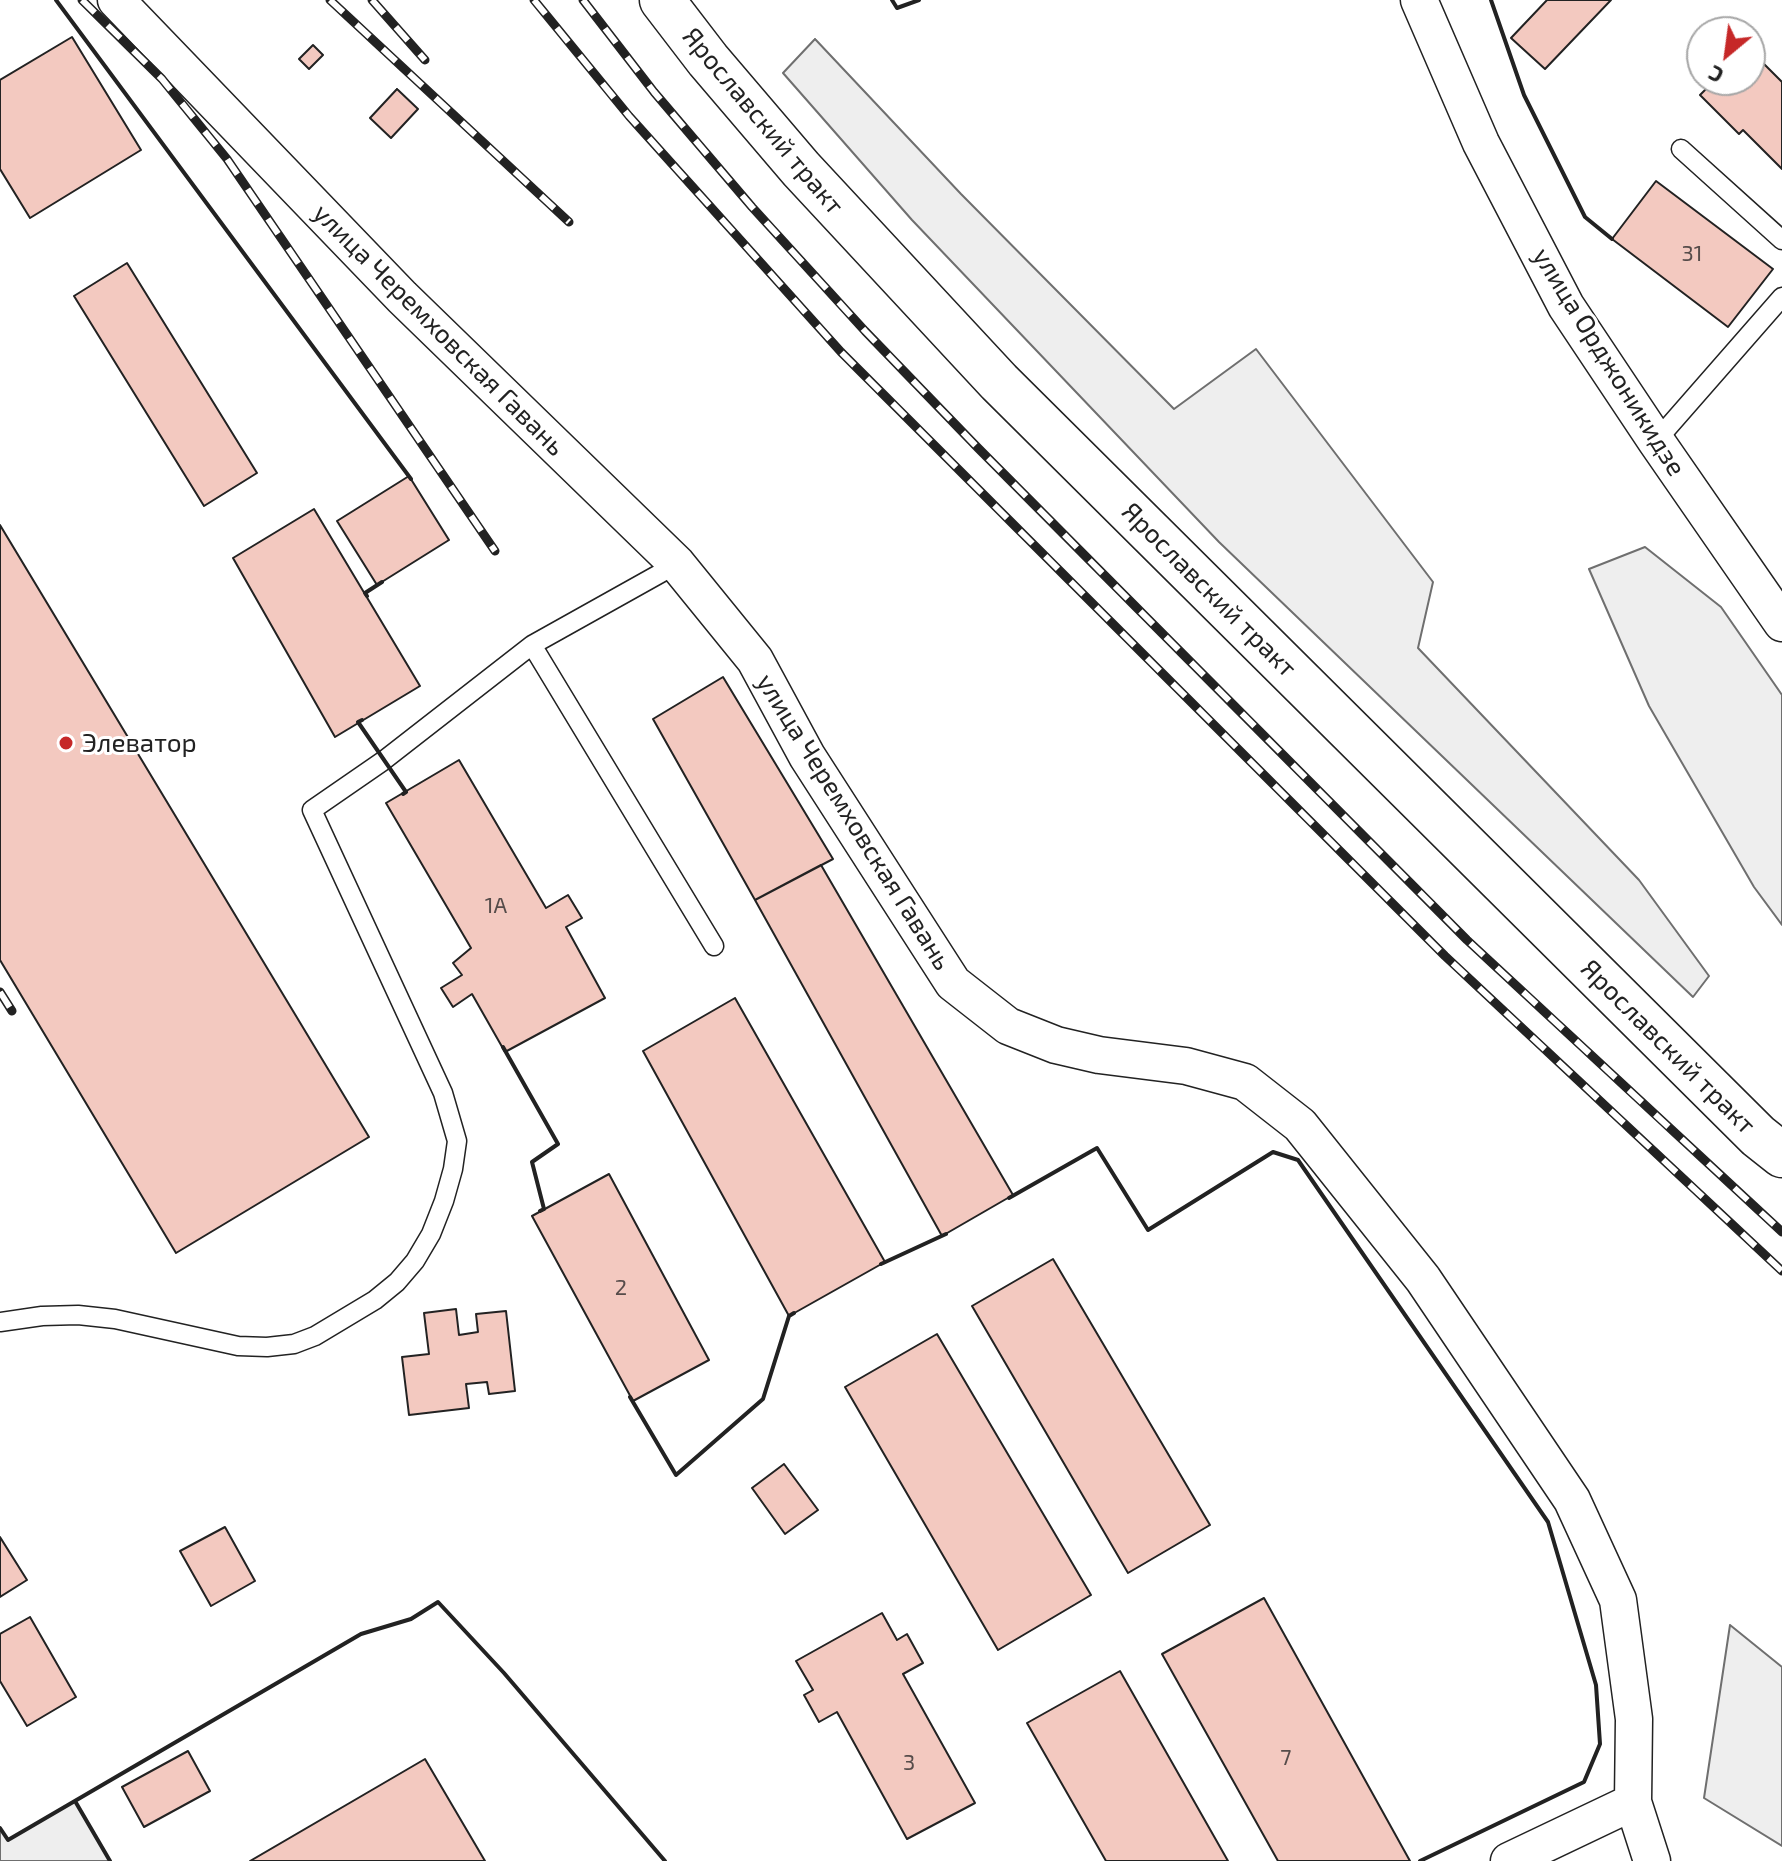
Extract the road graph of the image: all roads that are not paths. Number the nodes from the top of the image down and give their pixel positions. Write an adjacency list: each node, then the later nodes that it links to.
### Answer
1 (116, 0): 8 (street, улица Черемховская Гавань)
2 (662, 0): 12 (street, Ярославский тракт)
3 (1419, 0): 7 (street, улица Орджоникидзе)
4 (1681, 149): 5 (lane)
5 (1782, 240)
6 (1782, 297): 7 (lane)
7 (1656, 441): 9 (street, улица Орджоникидзе)
8 (677, 564): 10 (lane); 14 (street, улица Черемховская Гавань)
9 (1782, 623)
10 (532, 645): 11 (lane); 13 (lane)
11 (714, 946)
12 (1782, 1155)
13 (0, 1322)
14 (1633, 1802): 15 (street); 16 (street, улица Черемховская Гавань)
15 (1509, 1861)
16 (1652, 1861)

